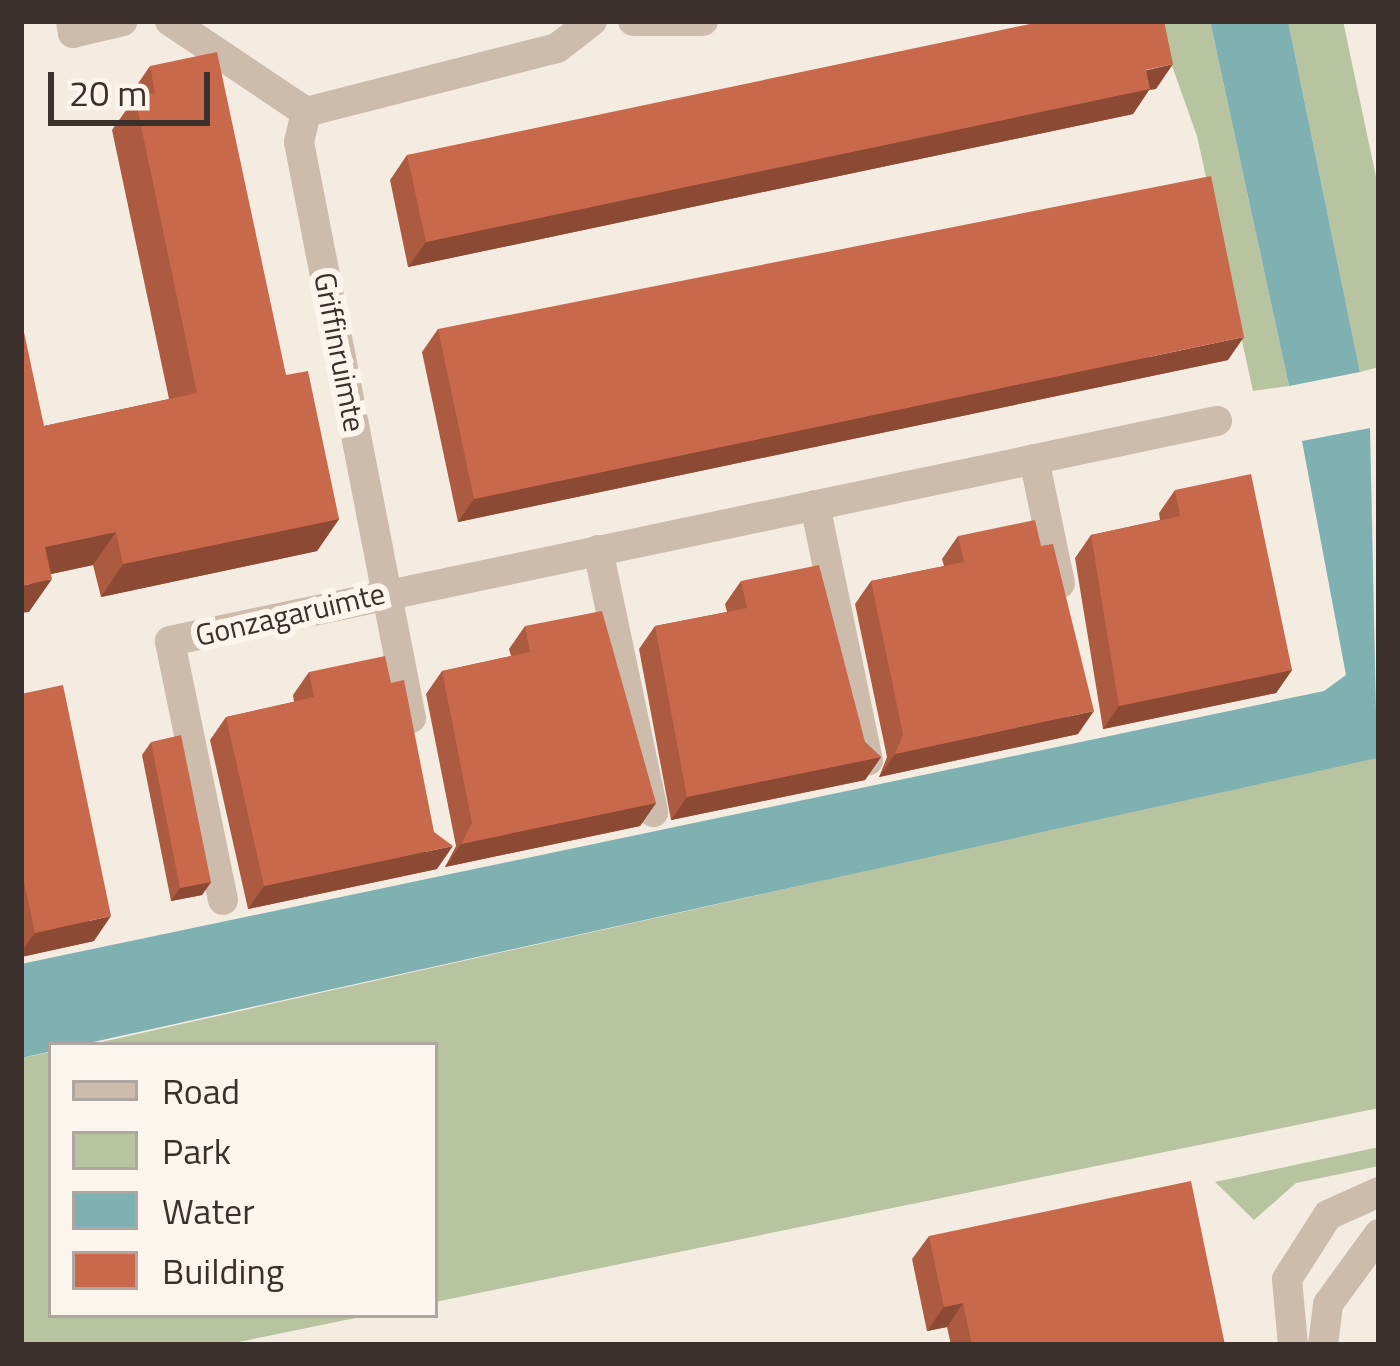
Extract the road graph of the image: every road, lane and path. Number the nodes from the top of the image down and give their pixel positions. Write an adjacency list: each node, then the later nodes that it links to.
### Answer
1 (71, 21): 2 (street)
2 (124, 21)
3 (170, 21): 7 (street)
4 (592, 21): 7 (street)
5 (633, 21): 6 (street)
6 (703, 21)
7 (306, 112): 12 (street, Griffinruimte)
8 (1216, 421): 9 (street, Gonzagaruimte)
9 (1034, 459): 10 (street, Gonzagaruimte); 13 (street)
10 (815, 505): 11 (street, Gonzagaruimte); 15 (street)
11 (598, 550): 12 (street, Gonzagaruimte); 16 (street)
12 (387, 592): 14 (street, Griffinruimte); 17 (street, Gonzagaruimte)
13 (1066, 610)
14 (419, 756)
15 (868, 761)
16 (652, 812)
17 (223, 900)
18 (1379, 1192): 20 (street)
19 (1379, 1234): 21 (street)
20 (1293, 1345)
21 (1323, 1345)

